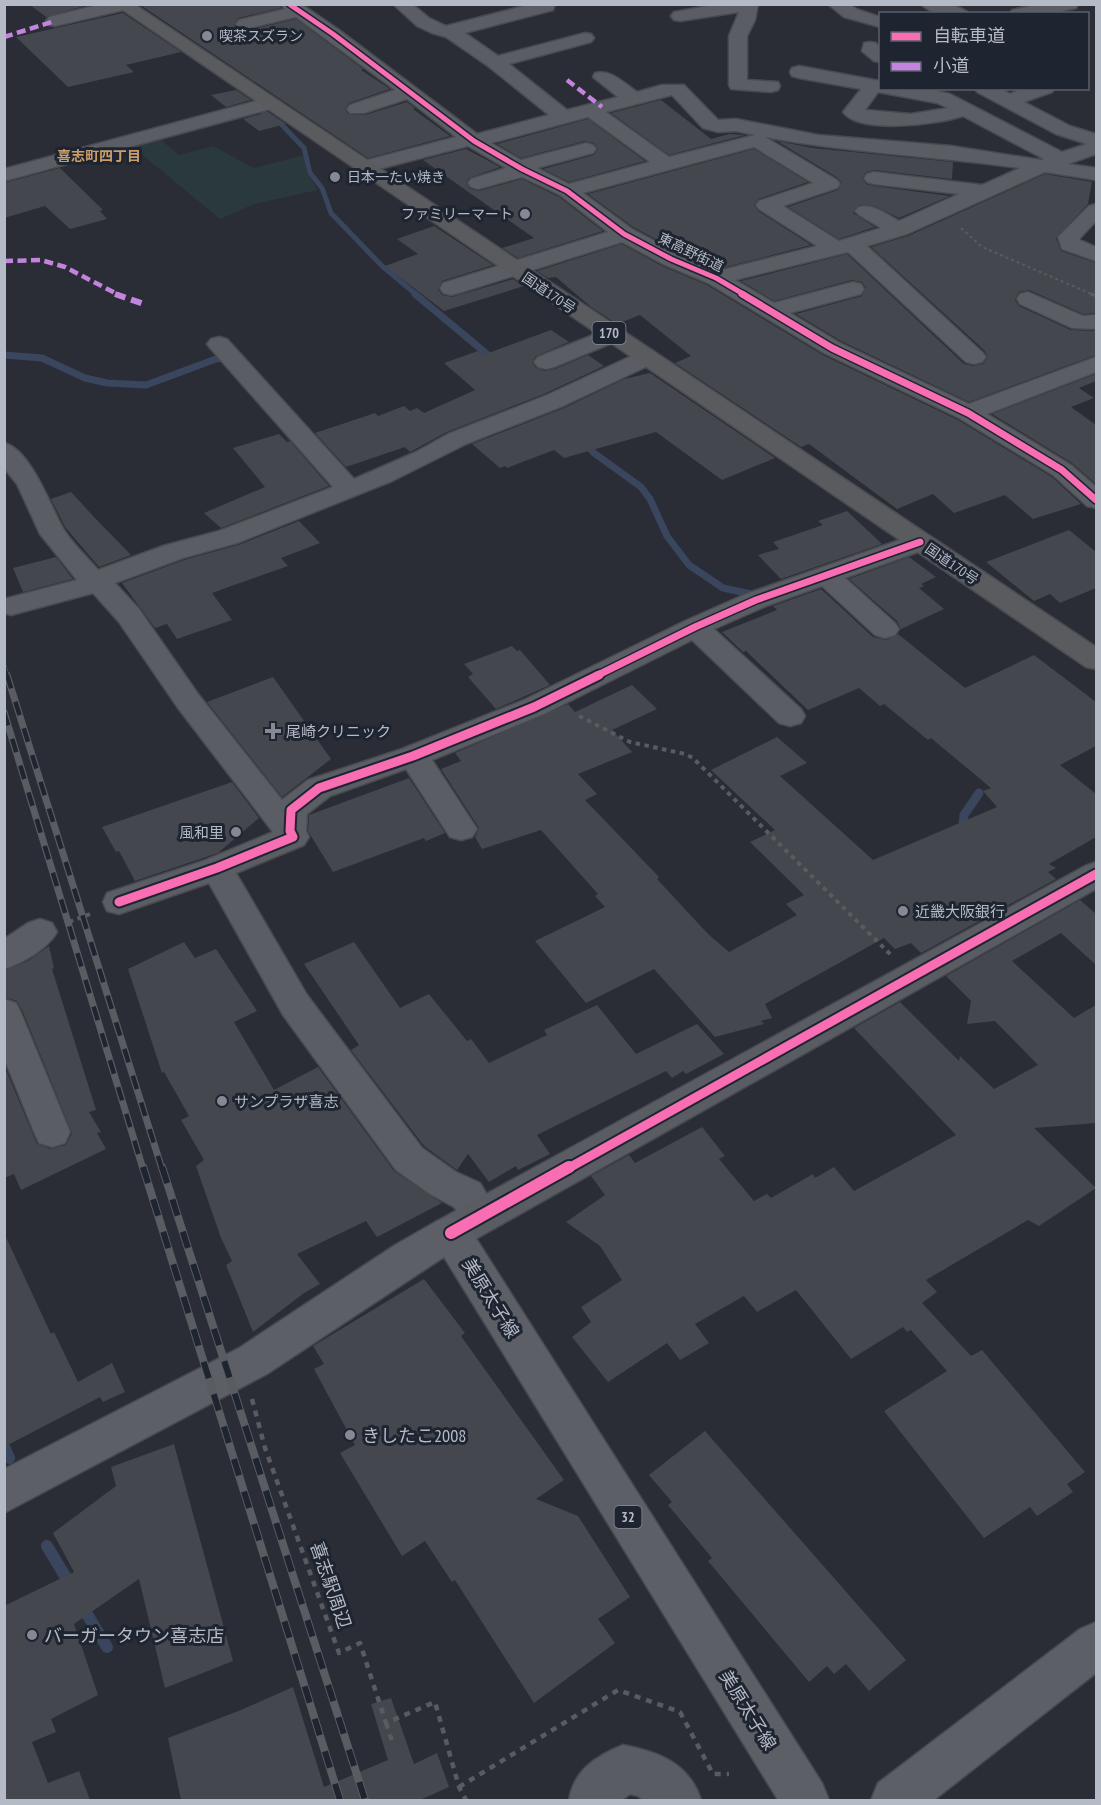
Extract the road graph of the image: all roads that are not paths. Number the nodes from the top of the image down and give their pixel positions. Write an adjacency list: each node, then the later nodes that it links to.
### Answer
1 (122, 4): 13 (street); 32 (highway, 国道170号 / 170)
2 (836, 4): 14 (street)
3 (929, 4): 11 (street)
4 (1070, 4): 8 (street)
5 (402, 5): 17 (street)
6 (546, 5): 17 (street); 18 (street)
7 (749, 5): 10 (street); 23 (street)
8 (1037, 6): 12 (street)
9 (294, 8): 15 (street); 29 (street, 東高野街道)
10 (674, 10): 16 (street)
11 (955, 12)
12 (1023, 12)
13 (55, 21)
14 (879, 22)
15 (245, 24)
16 (698, 31)
17 (453, 33): 20 (street)
18 (585, 38): 19 (street); 20 (street)
19 (600, 51)
20 (495, 62): 36 (street)
21 (799, 72): 24 (street)
22 (602, 76): 30 (street)
23 (771, 86)
24 (879, 86)
25 (889, 90): 34 (street)
26 (902, 90): 34 (street)
27 (988, 90): 31 (street)
28 (1039, 90): 31 (street)
29 (409, 92): 33 (street); 37 (street, 東高野街道)
30 (633, 98): 35 (street); 44 (street)
31 (1008, 100): 38 (street)
32 (267, 104): 43 (highway, 国道170号 / 170); 47 (street)
33 (357, 109)
34 (965, 109): 41 (street)
35 (591, 110): 36 (street); 42 (street)
36 (564, 118): 37 (street)
37 (473, 140): 43 (street); 45 (street, 東高野街道)
38 (1096, 140)
39 (1096, 147): 41 (street)
40 (586, 149): 45 (street)
41 (1061, 160): 44 (street)
42 (667, 165): 50 (street); 56 (street)
43 (363, 167): 59 (highway, 国道170号 / 170)
44 (1040, 167): 46 (street); 51 (street)
45 (521, 169): 49 (street); 50 (street, 東高野街道)
46 (1096, 174)
47 (4, 175)
48 (874, 178): 51 (street)
49 (478, 183)
50 (567, 191): 55 (street, 東高野街道)
51 (984, 191): 54 (street)
52 (1096, 210): 57 (street)
53 (866, 211): 54 (street)
54 (900, 229): 56 (street)
55 (624, 234): 59 (street); 60 (street, 東高野街道)
56 (844, 247): 60 (street); 68 (street)
57 (1092, 252): 58 (street)
58 (1067, 266)
59 (513, 269): 61 (street); 66 (highway, 国道170号 / 170)
60 (716, 278): 64 (street, 東高野街道)
61 (451, 288)
62 (853, 289): 64 (street)
63 (1028, 299): 65 (street)
64 (772, 311): 72 (street, 東高野街道)
65 (1096, 322)
66 (611, 334): 69 (highway, 国道170号 / 170); 70 (street)
67 (219, 344): 74 (street)
68 (974, 357)
69 (646, 358): 74 (street); 76 (highway, 国道170号 / 170)
70 (546, 362)
71 (1096, 364): 72 (street)
72 (968, 413): 75 (street, 東高野街道)
73 (4, 450): 78 (street)
74 (349, 489): 78 (street)
75 (1096, 500)
76 (920, 542): 77 (street); 82 (highway, 国道170号 / 170)
77 (825, 574): 80 (street); 81 (street)
78 (97, 581): 79 (street); 86 (street)
79 (11, 606)
80 (695, 627): 83 (street); 84 (street)
81 (885, 629)
82 (1096, 660)
83 (790, 716)
84 (413, 756): 85 (street); 86 (street)
85 (461, 829)
86 (290, 831): 87 (street)
87 (218, 868): 89 (street); 94 (street)
88 (1096, 874): 94 (street)
89 (119, 903)
90 (40, 932): 91 (street)
91 (4, 956)
92 (4, 1013): 93 (street)
93 (52, 1132)
94 (466, 1224): 95 (main road); 99 (main road, 美原太子線 / 32)
95 (4, 1492)
96 (1096, 1645): 100 (main road)
97 (593, 1800): 98 (street)
98 (677, 1800)
99 (805, 1800)
100 (895, 1800)

